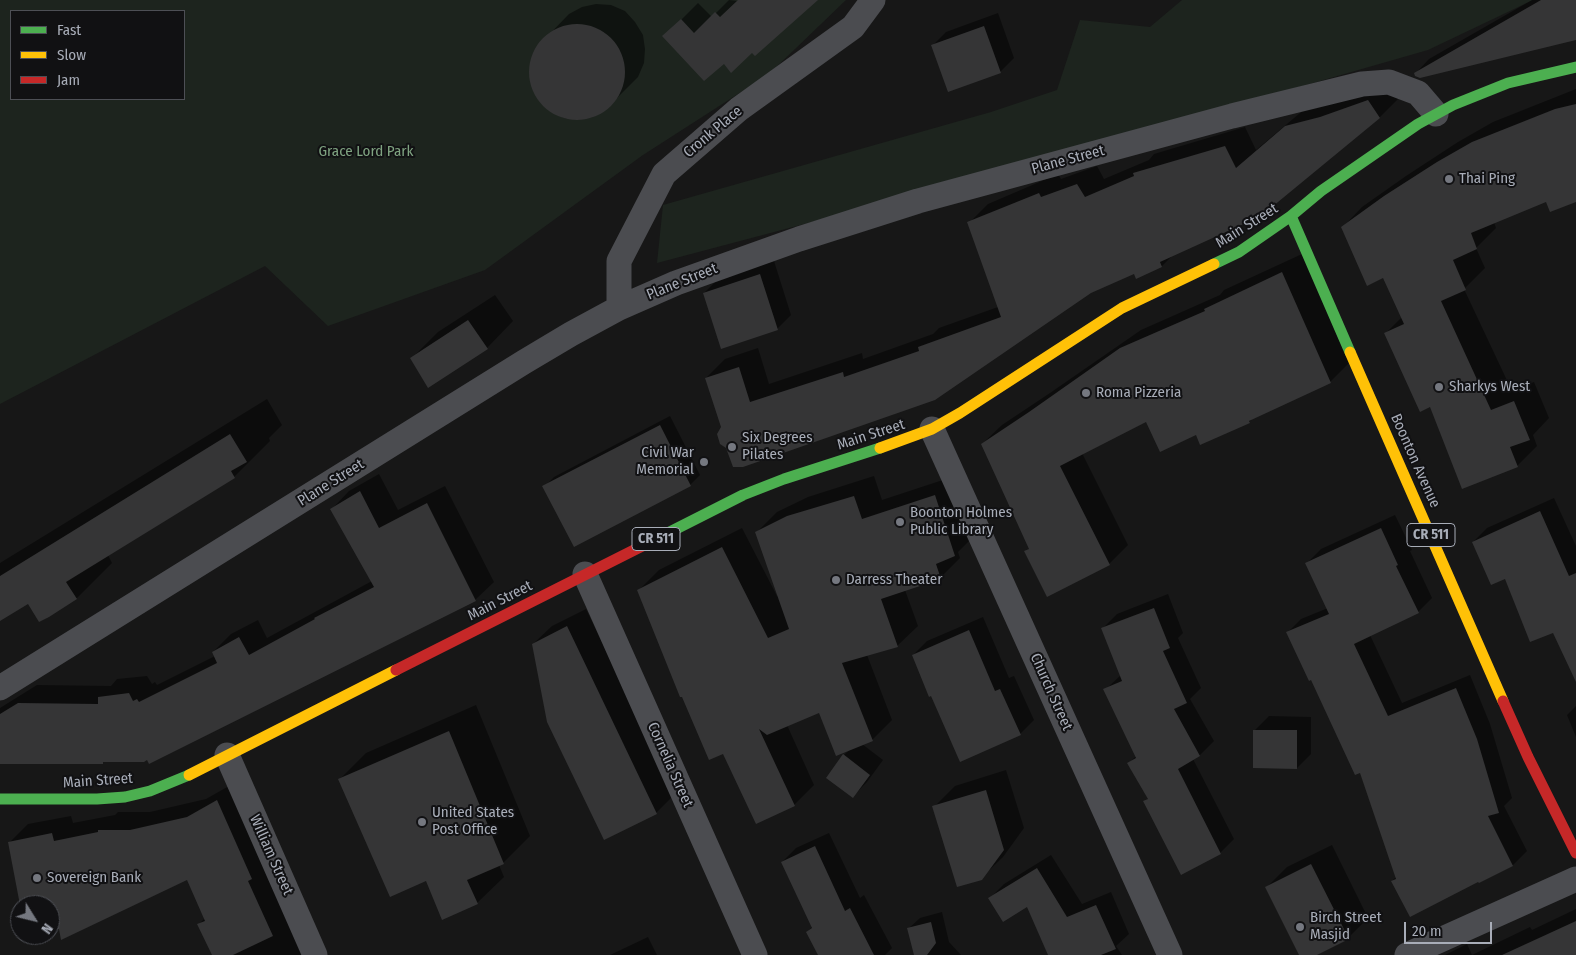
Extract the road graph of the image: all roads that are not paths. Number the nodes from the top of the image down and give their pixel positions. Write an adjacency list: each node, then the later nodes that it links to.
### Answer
1 (873, 0): 5 (street, Cronk Place)
2 (1576, 67): 3 (main road, Main Street)
3 (1436, 114): 4 (main road, Main Street); 5 (street, Plane Street)
4 (1291, 216): 6 (main road, Main Street / CR 511); 11 (main road, Boonton Avenue / CR 511)
5 (620, 308): 8 (street, Plane Street)
6 (932, 429): 7 (main road, Main Street / CR 511); 15 (street, Church Street)
7 (586, 574): 9 (main road, Main Street / CR 511); 14 (street, Cornelia Street)
8 (0, 688)
9 (227, 755): 10 (main road, Main Street / CR 511); 13 (street, William Street)
10 (0, 799)
11 (1576, 853)
12 (1576, 879): 16 (street)
13 (315, 955)
14 (755, 955)
15 (1170, 955)
16 (1407, 955)

